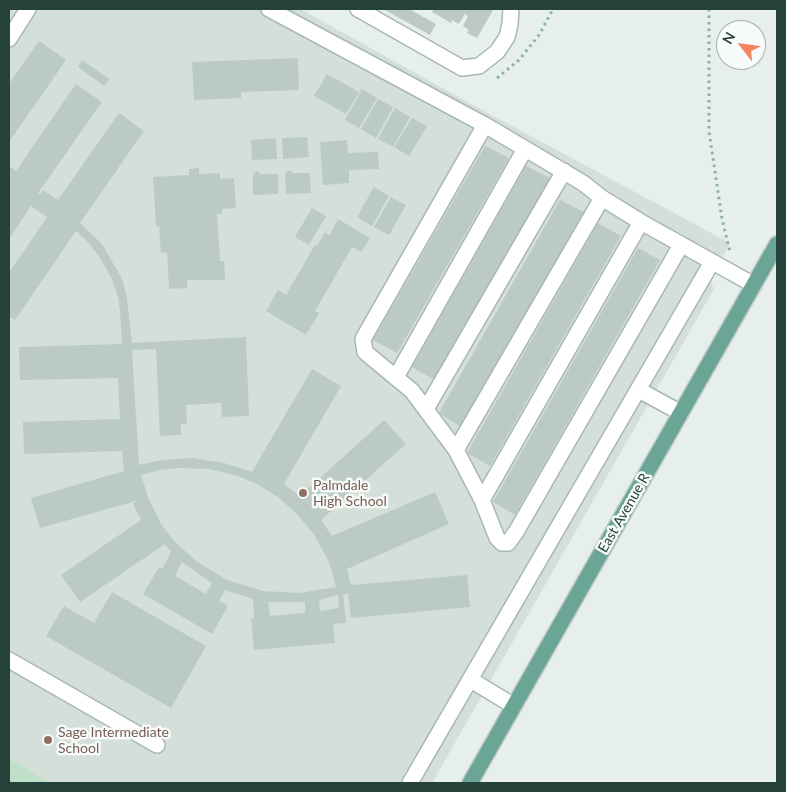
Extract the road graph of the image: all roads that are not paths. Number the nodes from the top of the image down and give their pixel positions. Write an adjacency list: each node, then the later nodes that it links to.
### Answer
1 (28, 9): 5 (street)
2 (269, 9): 6 (street)
3 (358, 9): 4 (street)
4 (510, 9)
5 (9, 39)
6 (485, 125): 7 (street); 15 (street)
7 (525, 149): 8 (street); 15 (street)
8 (564, 172): 9 (street); 17 (street)
9 (602, 198): 10 (street); 19 (street)
10 (641, 222): 11 (street); 20 (street)
11 (681, 244): 13 (street); 20 (street)
12 (777, 244): 14 (main road, East Avenue R)
13 (712, 262): 14 (street); 16 (street)
14 (754, 285): 18 (main road, East Avenue R)
15 (396, 377): 17 (street)
16 (639, 390): 18 (street); 22 (street)
17 (426, 409): 19 (street)
18 (681, 413): 23 (main road, East Avenue R)
19 (456, 450): 20 (street)
20 (482, 500)
21 (9, 660): 24 (street)
22 (471, 680): 23 (street); 25 (street)
23 (514, 706): 26 (main road, East Avenue R)
24 (157, 745)
25 (410, 783)
26 (470, 783)

